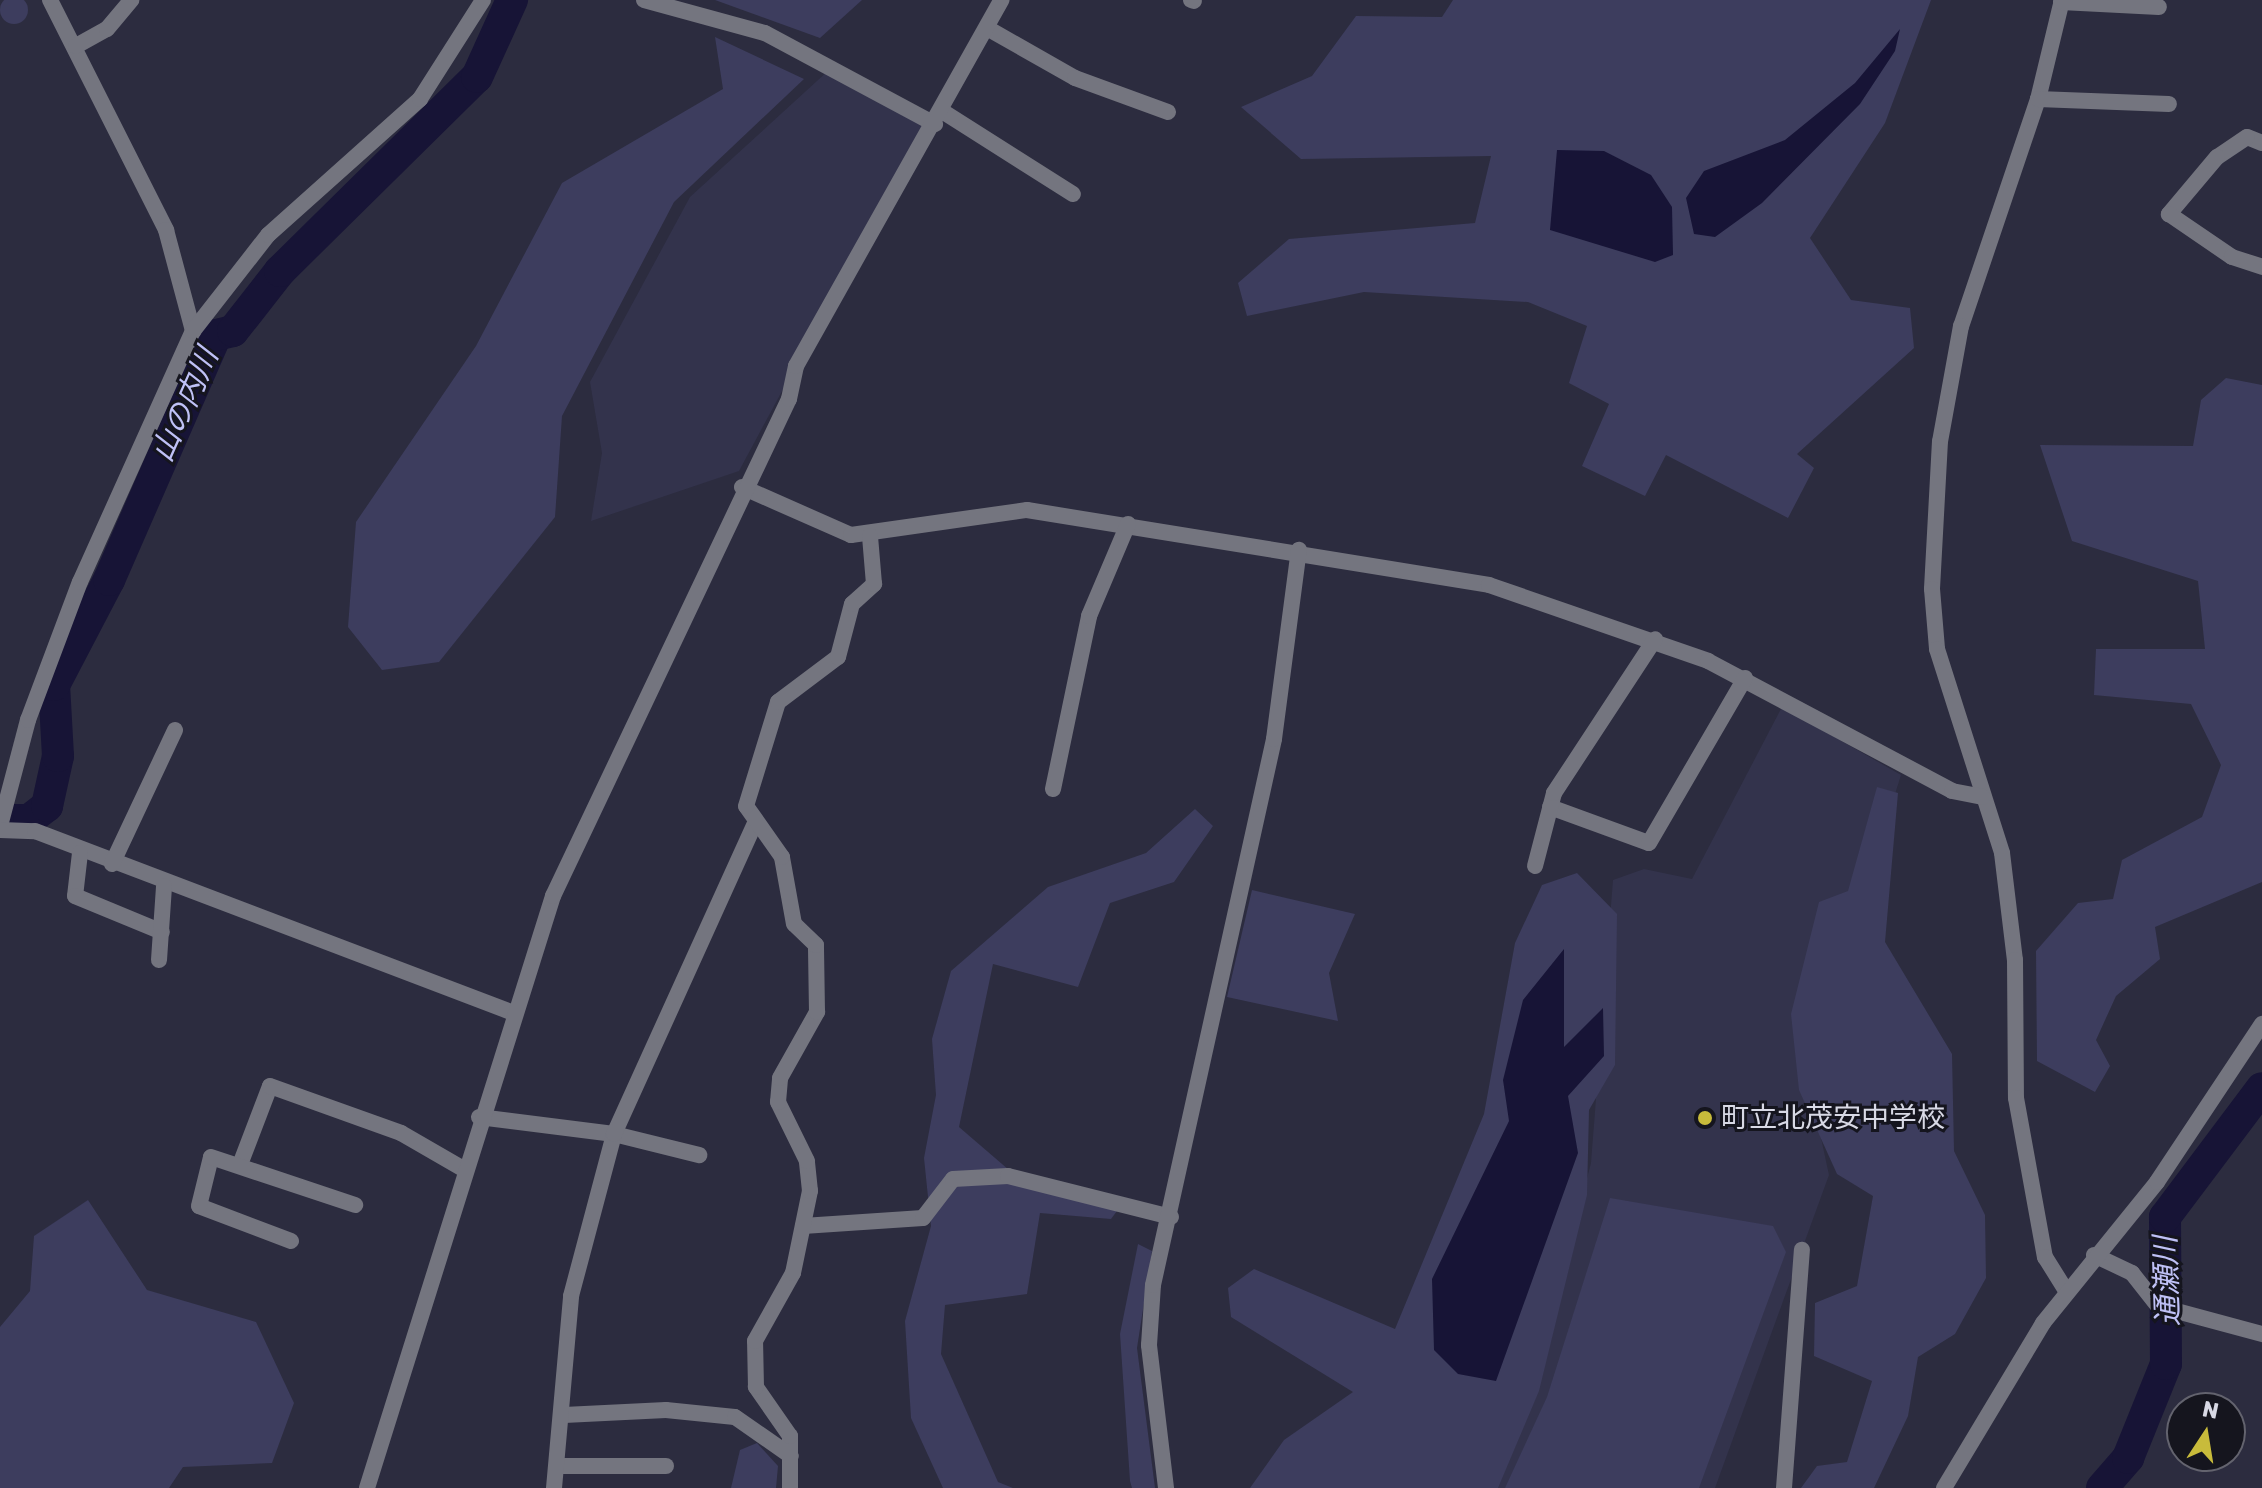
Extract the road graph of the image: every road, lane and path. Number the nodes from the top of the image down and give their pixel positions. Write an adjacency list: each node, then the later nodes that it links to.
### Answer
1 (50, 0): 9 (street)
2 (131, 0): 9 (street)
3 (483, 0): 17 (street)
4 (644, 0): 13 (street)
5 (1001, 0): 8 (street)
6 (2062, 1): 7 (street); 10 (street)
7 (2159, 7)
8 (987, 28): 12 (street); 13 (street)
9 (76, 46): 17 (street)
10 (2038, 99): 11 (street); 26 (street)
11 (2169, 104)
12 (1168, 112)
13 (939, 118): 15 (street); 18 (street)
14 (2262, 143): 16 (street)
15 (1073, 194)
16 (2262, 267)
17 (193, 331): 29 (street)
18 (742, 487): 20 (street); 36 (street)
19 (1128, 524): 20 (street); 21 (street); 25 (street)
20 (870, 536): 28 (street)
21 (1299, 550): 22 (street); 44 (street)
22 (1655, 639): 23 (street); 27 (street)
23 (1745, 678): 26 (street); 27 (street)
24 (175, 730): 31 (street)
25 (1053, 789)
26 (1982, 797): 49 (street)
27 (1550, 807): 32 (street)
28 (754, 825): 39 (street); 45 (street)
29 (0, 828): 30 (street)
30 (80, 853): 31 (street); 34 (street)
31 (112, 864): 33 (street)
32 (1535, 866)
33 (164, 886): 34 (street); 36 (street)
34 (162, 932): 35 (street)
35 (159, 960)
36 (511, 1012): 38 (street)
37 (2262, 1024): 48 (street)
38 (479, 1117): 39 (street); 42 (street)
39 (614, 1134): 40 (street); 51 (street)
40 (699, 1155)
41 (241, 1162): 42 (street); 43 (street); 46 (street)
42 (465, 1170): 55 (street)
43 (355, 1205)
44 (1171, 1217): 45 (street); 58 (street)
45 (803, 1226): 52 (street)
46 (291, 1241)
47 (1802, 1250): 59 (street)
48 (2094, 1255): 49 (street); 50 (street)
49 (2066, 1291): 60 (street)
50 (2262, 1334)
51 (564, 1415): 52 (street); 53 (street)
52 (791, 1456): 57 (street)
53 (557, 1466): 54 (street); 56 (street)
54 (666, 1466)
55 (367, 1488)
56 (554, 1488)
57 (790, 1488)
58 (1166, 1488)
59 (1784, 1488)
60 (1944, 1488)

